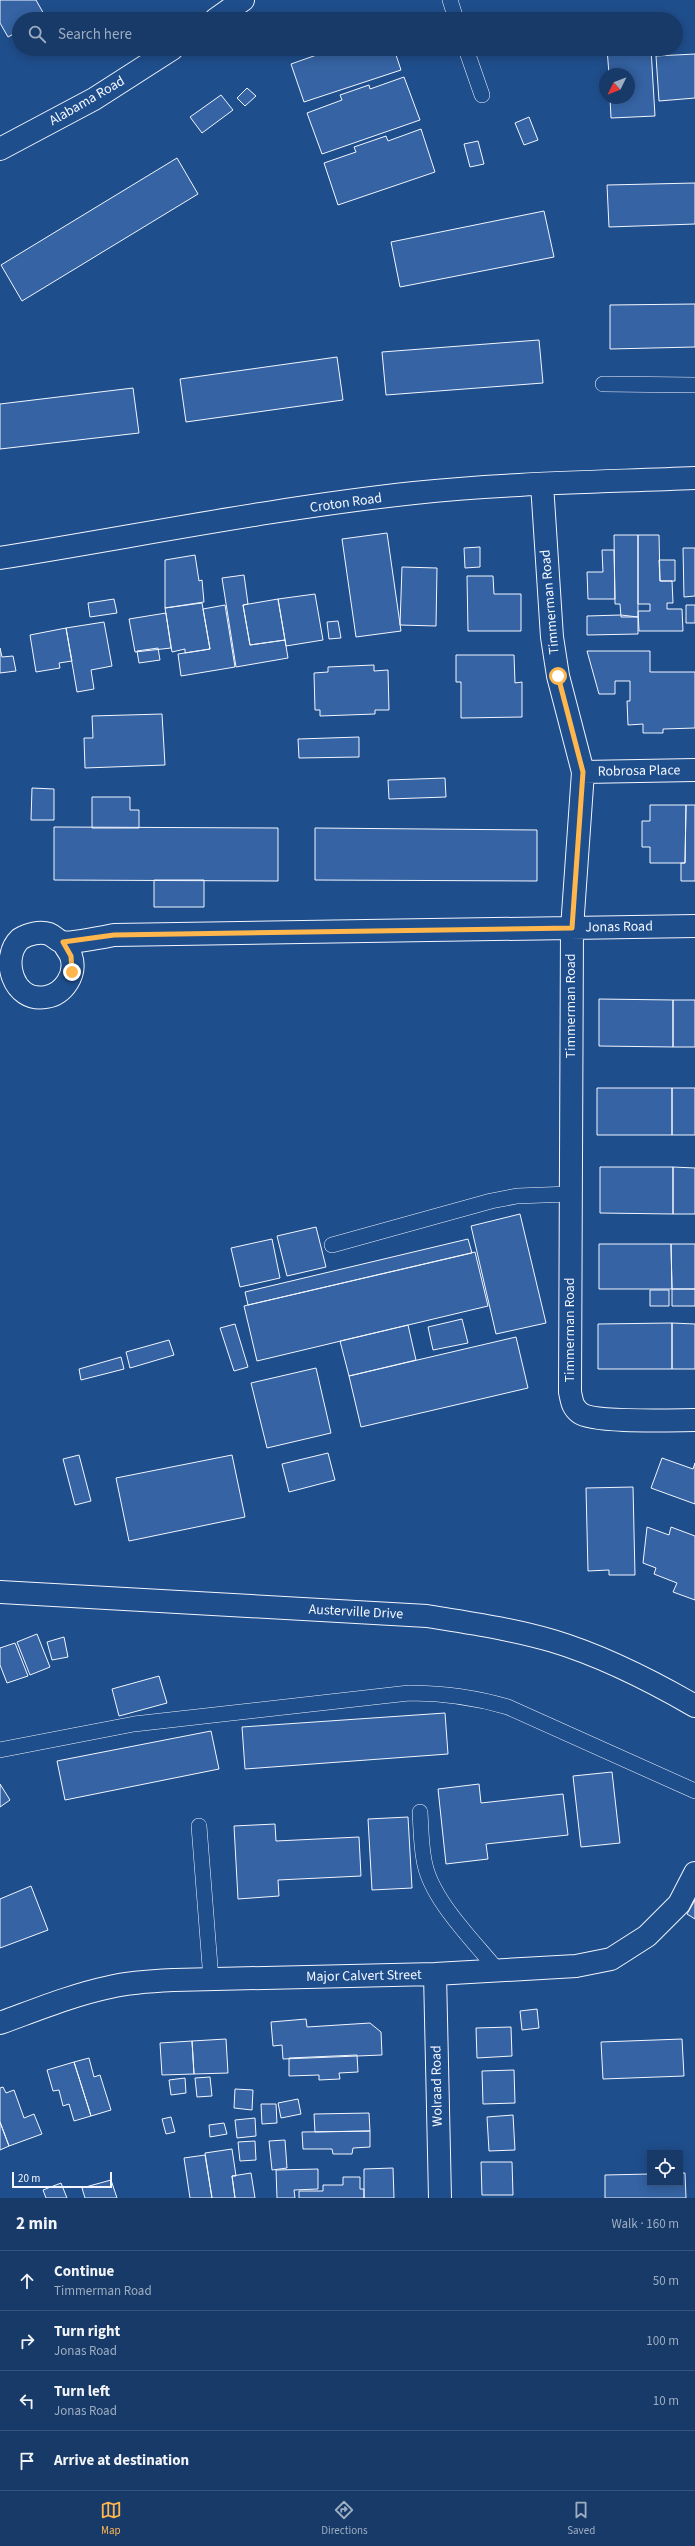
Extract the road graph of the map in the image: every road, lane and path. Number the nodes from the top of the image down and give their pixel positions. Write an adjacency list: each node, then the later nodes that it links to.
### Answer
1 (243, 0): 3 (street)
2 (450, 0): 4 (lane)
3 (226, 12)
4 (454, 12)
5 (161, 56): 8 (street, Alabama Road)
6 (468, 56): 7 (lane)
7 (482, 95)
8 (0, 149)
9 (603, 384): 10 (lane)
10 (695, 385)
11 (695, 478): 12 (street, Croton Road)
12 (542, 484): 13 (street, Croton Road); 15 (street, Timmerman Road)
13 (0, 558)
14 (695, 770): 15 (street, Robrosa Place)
15 (583, 772): 17 (street, Timmerman Road)
16 (695, 926): 17 (street, Jonas Road)
17 (572, 928): 18 (street, Jonas Road); 19 (street, Timmerman Road)
18 (63, 942)
19 (570, 1194): 20 (lane); 21 (street, Timmerman Road)
20 (332, 1245)
21 (695, 1420)
22 (0, 1592): 23 (street, Austerville Drive)
23 (695, 1706)
24 (0, 1750): 25 (lane)
25 (695, 1791)
26 (420, 1812): 29 (lane)
27 (199, 1826): 31 (lane)
28 (695, 1873): 29 (street, Major Calvert Street)
29 (498, 1971): 30 (street, Major Calvert Street)
30 (435, 1974): 31 (street, Major Calvert Street); 33 (street, Wolraad Road)
31 (211, 1979): 32 (street, Major Calvert Street)
32 (0, 2023)
33 (440, 2198)

